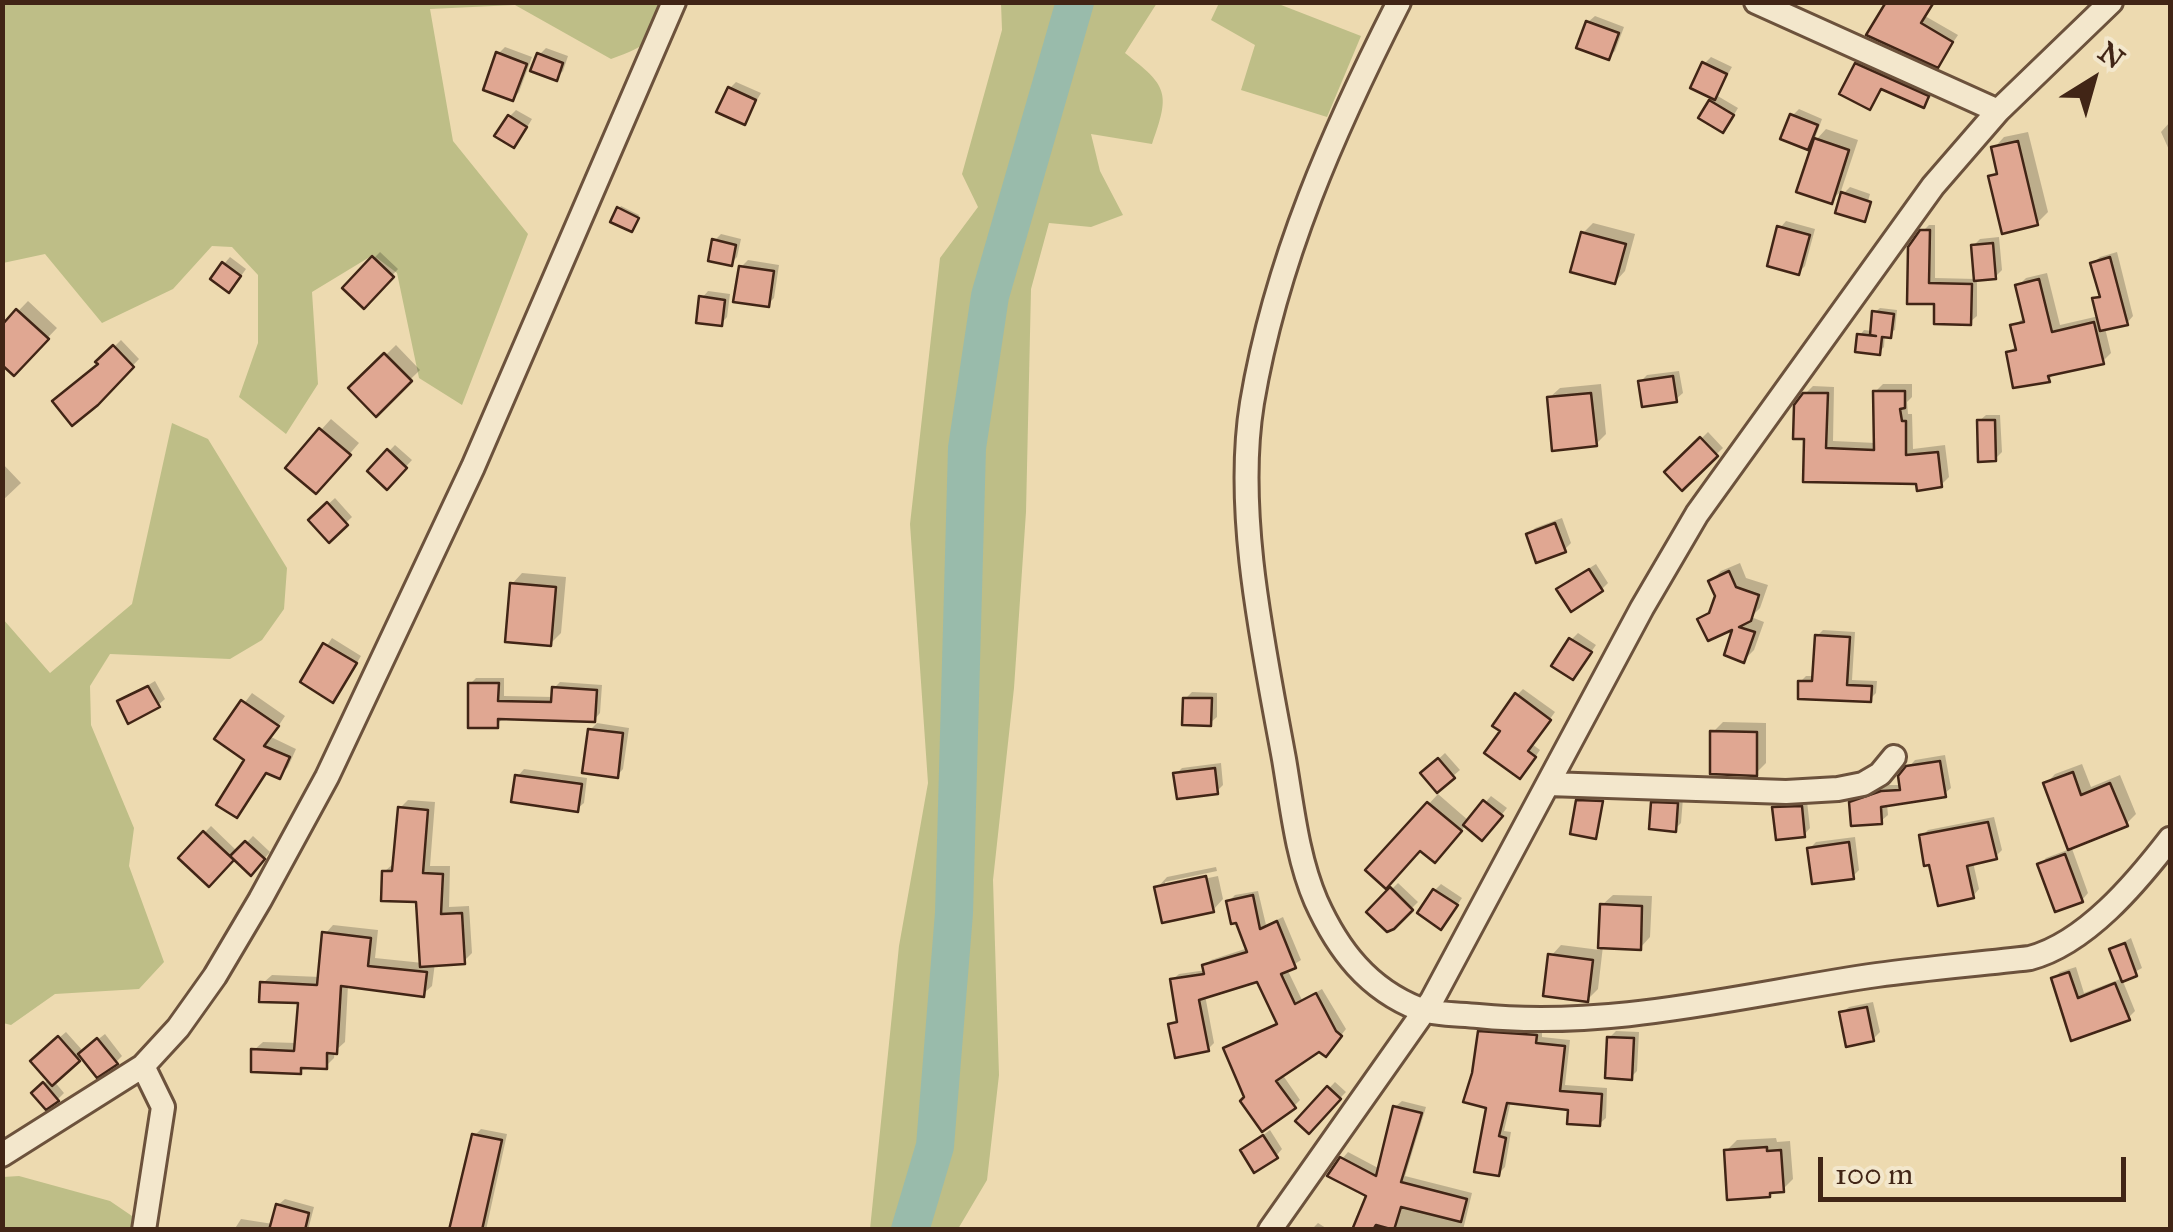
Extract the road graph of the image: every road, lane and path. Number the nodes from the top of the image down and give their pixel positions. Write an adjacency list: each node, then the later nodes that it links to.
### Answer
1 (674, 2): 10 (street)
2 (1399, 2): 9 (street)
3 (1756, 2): 5 (street)
4 (2111, 2): 5 (street)
5 (1998, 111): 7 (street)
6 (1894, 757): 7 (street)
7 (1548, 784): 9 (street)
8 (2170, 839): 9 (street)
9 (1425, 1011): 13 (street)
10 (143, 1066): 11 (street); 12 (street)
11 (2, 1155)
12 (144, 1230)
13 (1270, 1230)

